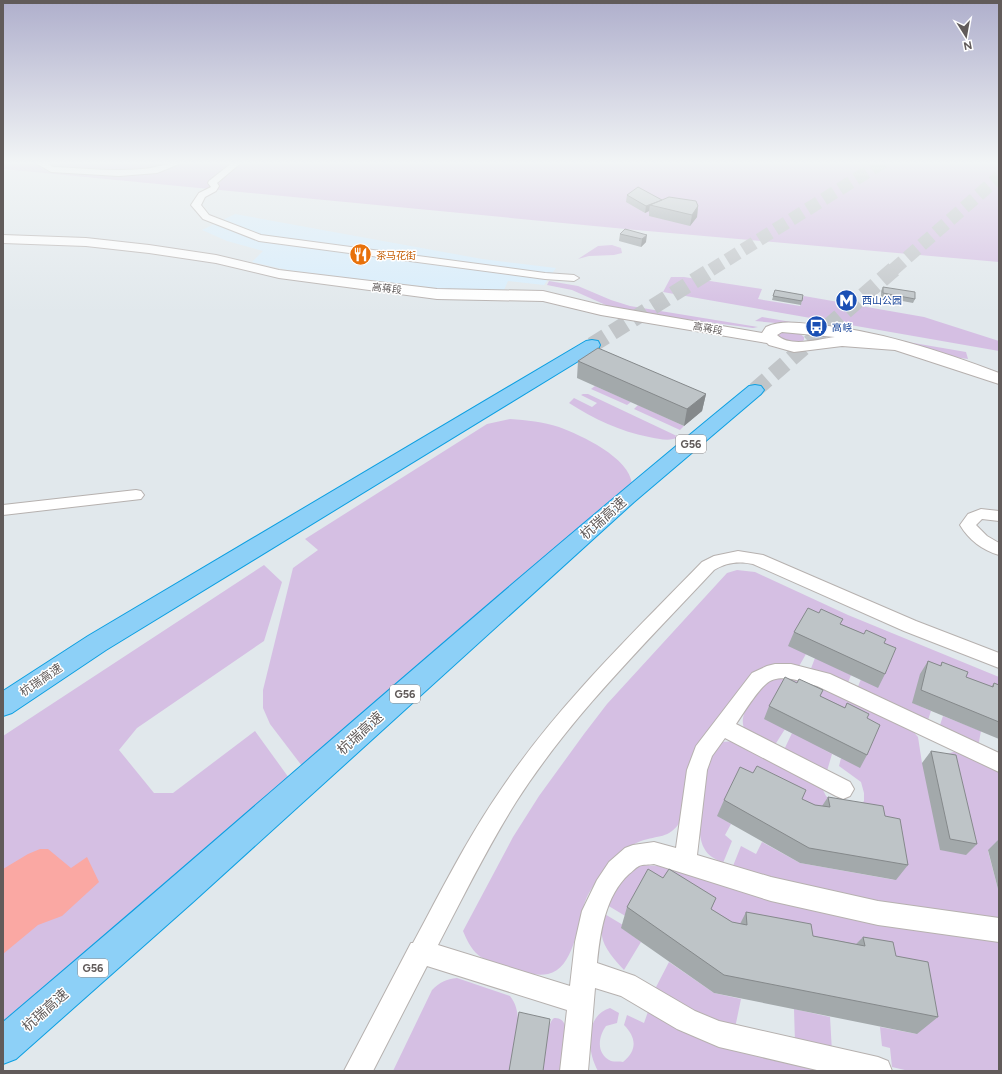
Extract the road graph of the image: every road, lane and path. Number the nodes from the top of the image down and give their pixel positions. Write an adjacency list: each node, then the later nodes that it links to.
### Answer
1 (201, 212): 3 (street)
2 (3, 239): 5 (main road, 高蒋段)
3 (574, 278)
4 (795, 328): 5 (main road); 7 (main road); 8 (main road)
5 (771, 339): 7 (main road, 高蒋段)
6 (592, 345): 15 (highway, 杭瑞高速)
7 (805, 345): 8 (main road, 高蒋段)
8 (894, 345): 9 (main road)
9 (999, 379)
10 (755, 390): 27 (highway, 杭瑞高速 / G56)
11 (136, 495): 12 (street)
12 (3, 510)
13 (999, 516): 14 (street)
14 (999, 549)
15 (97, 643): 17 (highway); 18 (highway, 杭瑞高速)
16 (999, 661): 24 (street)
17 (3, 694)
18 (3, 705)
19 (722, 727): 20 (street); 21 (street); 22 (street)
20 (999, 763)
21 (843, 789)
22 (685, 862): 23 (street); 25 (street)
23 (999, 930)
24 (420, 952): 26 (street); 28 (street)
25 (584, 972): 26 (street); 30 (street)
26 (582, 1002): 29 (street)
27 (3, 1046)
28 (358, 1071)
29 (574, 1071)
30 (878, 1071)

